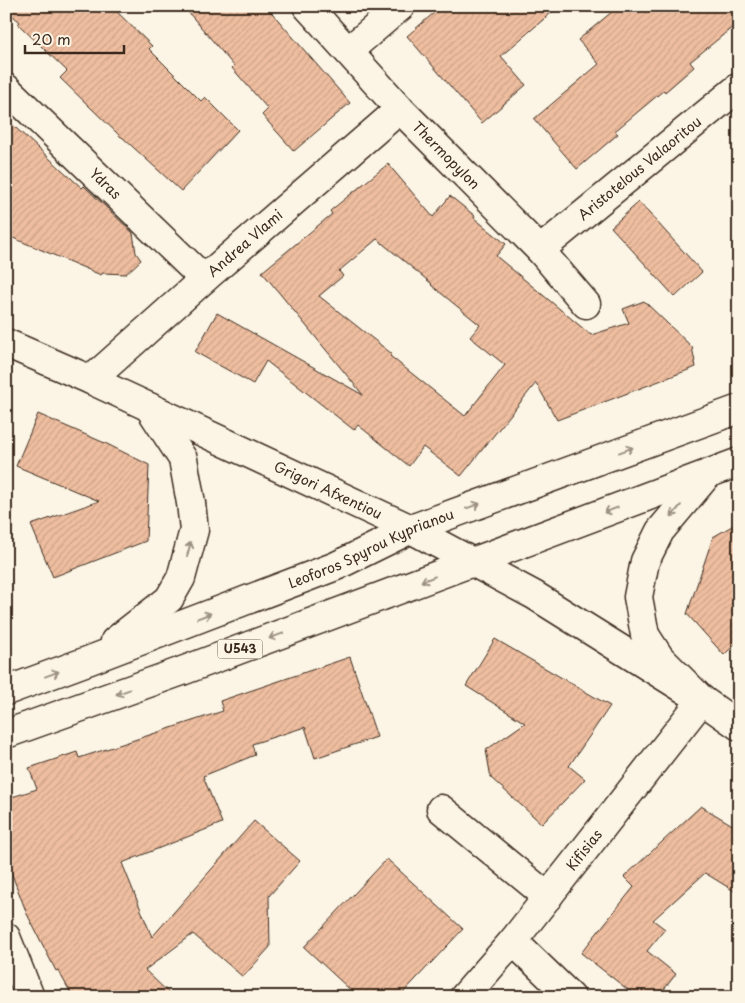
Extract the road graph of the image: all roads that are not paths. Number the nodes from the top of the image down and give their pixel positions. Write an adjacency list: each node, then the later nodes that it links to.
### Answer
1 (307, 6): 3 (street, Thermopylon)
2 (401, 6): 3 (street)
3 (348, 51): 6 (street, Thermopylon)
4 (739, 87): 7 (street, Aristotelous Valaoritou)
5 (6, 88): 8 (street, Ydras)
6 (400, 109): 7 (street, Thermopylon); 8 (street, Andrea Vlami)
7 (540, 250): 9 (street, Thermopylon)
8 (204, 279): 11 (street, Andrea Vlami)
9 (586, 304)
10 (6, 343): 11 (street, Grigori Afxentiou)
11 (91, 380): 12 (street, Grigori Afxentiou)
12 (149, 407): 16 (street, Grigori Afxentiou); 18 (street, one-way to 12)
13 (739, 409): 16 (street, Leoforos Spyrou Kyprianou, one-way to 13)
14 (739, 462): 15 (street, U543)
15 (708, 474): 17 (street, U543, one-way to 17); 20 (street, one-way to 20)
16 (411, 529): 17 (street, Grigori Afxentiou); 18 (street, Leoforos Spyrou Kyprianou, one-way to 16)
17 (474, 562): 20 (street, Grigori Afxentiou); 22 (street, U543, one-way to 22)
18 (90, 660): 19 (street, Leoforos Spyrou Kyprianou, one-way to 18)
19 (6, 690)
20 (702, 700): 21 (street, Grigori Afxentiou); 24 (street, Kifisias)
21 (739, 726)
22 (6, 734)
23 (441, 809): 24 (street)
24 (548, 897): 26 (street, Kifisias)
25 (6, 937): 27 (street)
26 (513, 942): 28 (street, Kifisias); 29 (street)
27 (30, 997)
28 (464, 997)
29 (571, 997)

